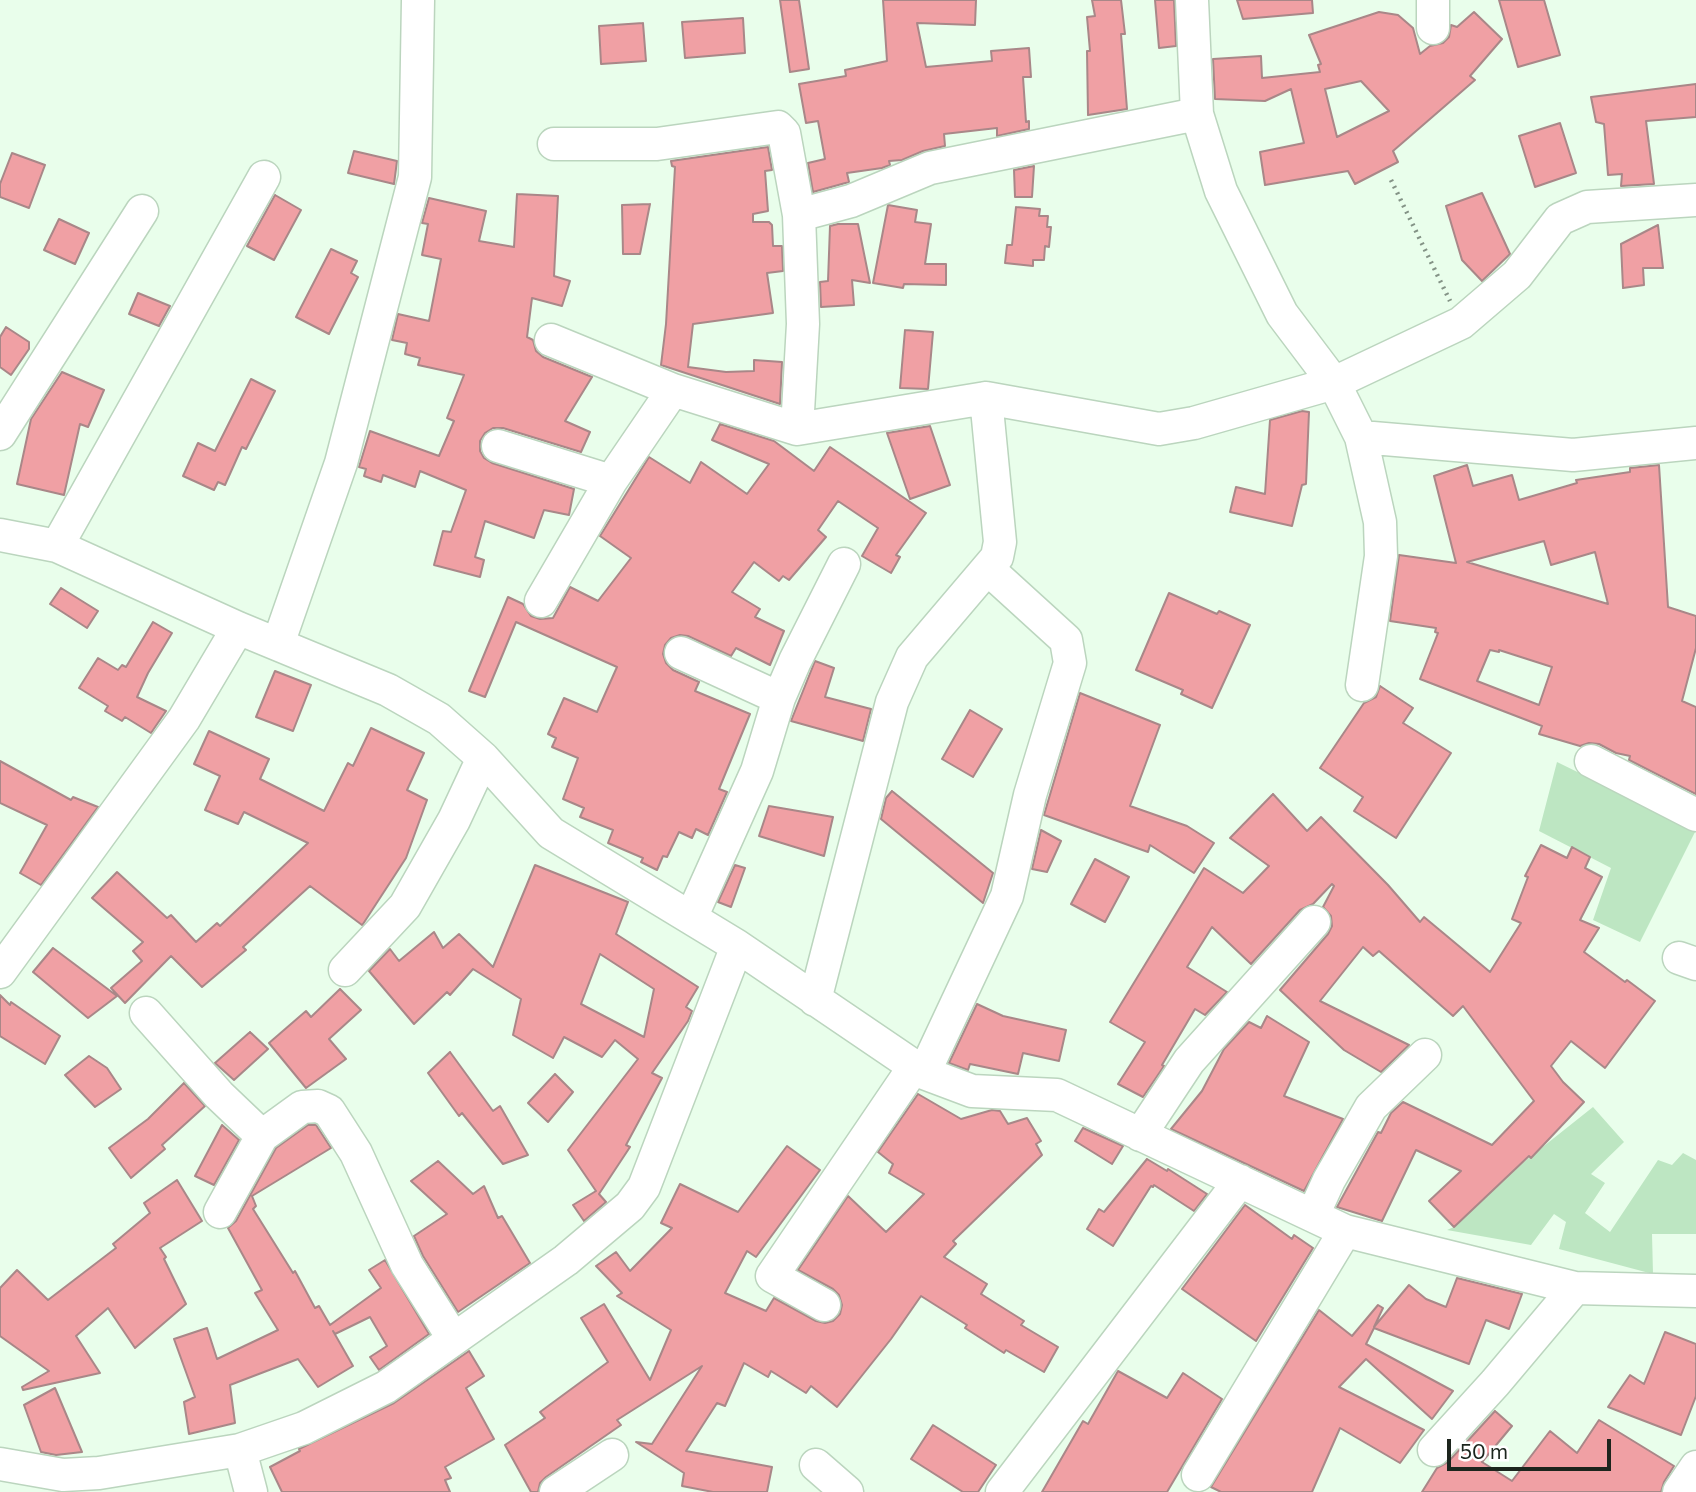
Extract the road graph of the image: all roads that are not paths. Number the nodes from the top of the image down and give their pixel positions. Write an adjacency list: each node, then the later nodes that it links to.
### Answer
1 (418, 0): 25 (street)
2 (1192, 0): 3 (street)
3 (1196, 114): 8 (street); 10 (street)
4 (554, 144): 8 (street)
5 (264, 177): 20 (street)
6 (1696, 200): 10 (street)
7 (142, 211): 14 (street)
8 (799, 215): 13 (street)
9 (551, 340): 11 (street)
10 (1334, 383): 12 (street); 15 (street)
11 (673, 390): 13 (street); 18 (street)
12 (986, 398): 13 (street); 22 (street)
13 (797, 429)
14 (0, 434)
15 (1360, 437): 16 (street); 27 (street)
16 (1696, 443)
17 (498, 446): 18 (street)
18 (611, 481): 23 (street)
19 (0, 535): 20 (street)
20 (57, 546): 24 (street)
21 (844, 564): 28 (street)
22 (988, 569): 37 (street); 40 (street)
23 (541, 601)
24 (238, 628): 25 (street); 36 (street)
25 (278, 644): 29 (street)
26 (681, 653): 28 (street)
27 (1362, 685)
28 (779, 698): 32 (street)
29 (483, 758): 32 (street); 35 (street)
30 (1591, 761): 31 (street)
31 (1696, 815)
32 (691, 918): 34 (street)
33 (1314, 922): 41 (street)
34 (737, 946): 37 (street); 50 (street)
35 (345, 971)
36 (0, 972)
37 (815, 1000): 40 (street)
38 (146, 1013): 42 (street)
39 (1424, 1055): 45 (street)
40 (919, 1070): 41 (street); 49 (street)
41 (1140, 1135): 43 (street)
42 (262, 1136): 44 (street); 50 (street)
43 (1240, 1181): 45 (street); 59 (street)
44 (220, 1212)
45 (1313, 1215): 46 (street)
46 (1345, 1231): 47 (street); 57 (street)
47 (1575, 1288): 48 (street); 52 (street)
48 (1695, 1289)
49 (824, 1305)
50 (453, 1338): 51 (street)
51 (240, 1450): 58 (street); 60 (street)
52 (1434, 1450)
53 (612, 1455): 61 (street)
54 (0, 1464): 58 (street)
55 (816, 1465): 62 (street)
56 (1696, 1467): 63 (street)
57 (1198, 1475)
58 (63, 1484)
59 (1005, 1491)
60 (251, 1492)
61 (556, 1492)
62 (846, 1492)
63 (1679, 1492)

